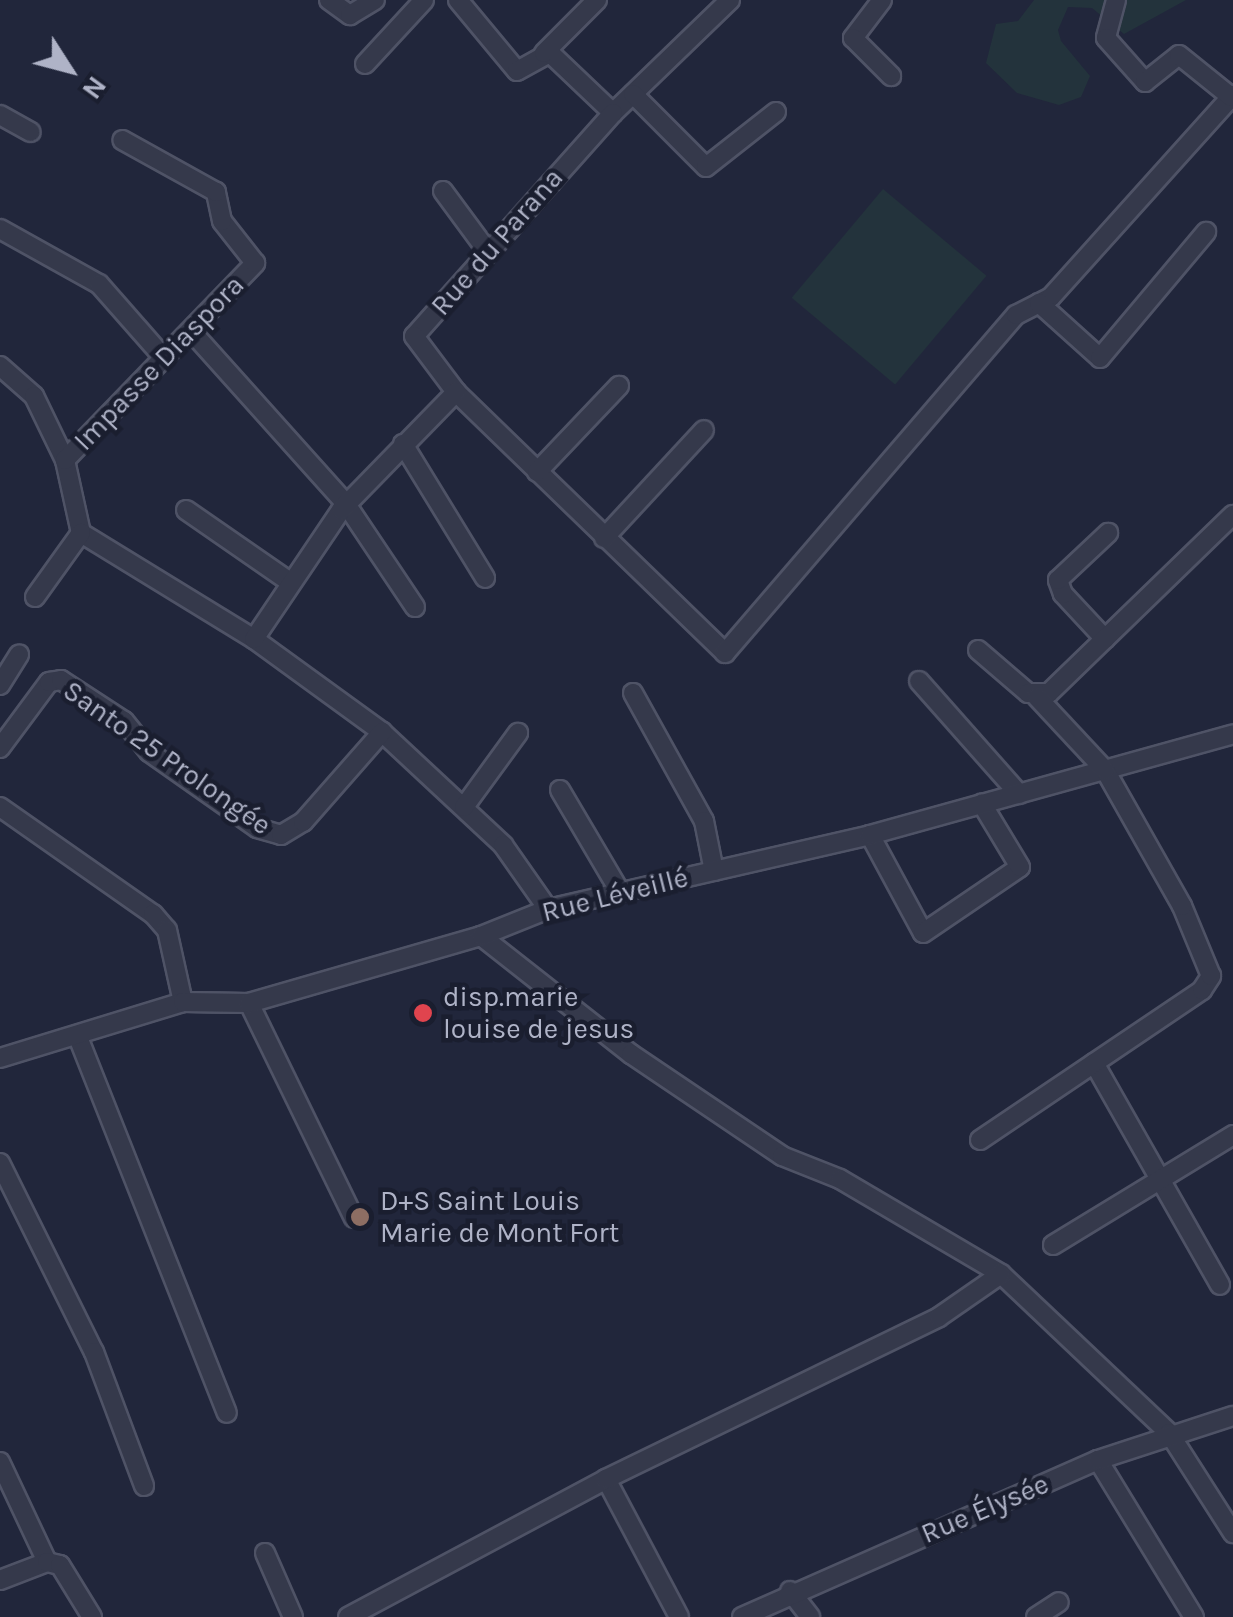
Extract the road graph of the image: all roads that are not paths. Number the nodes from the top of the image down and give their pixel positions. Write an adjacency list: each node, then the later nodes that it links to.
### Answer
1 (329, 0): 2 (street)
2 (375, 0)
3 (424, 0): 10 (street)
4 (458, 0): 9 (street)
5 (597, 0): 9 (street)
6 (730, 0): 12 (street, Rue du Parana)
7 (882, 0): 11 (street)
8 (1116, 0): 13 (street)
9 (544, 53): 14 (street)
10 (365, 64)
11 (891, 76)
12 (633, 94): 14 (street, Rue du Parana); 15 (street)
13 (1232, 96): 23 (street)
14 (613, 112): 22 (street, Rue du Parana)
15 (776, 112)
16 (0, 115): 17 (street)
17 (32, 132)
18 (122, 140): 24 (street, Impasse Diaspora)
19 (443, 191): 22 (street)
20 (0, 229): 25 (street)
21 (1206, 232): 23 (street)
22 (488, 252): 28 (street, Rue du Parana)
23 (1039, 303): 38 (street)
24 (191, 330): 25 (street, Impasse Diaspora); 33 (street)
25 (164, 358): 31 (street, Impasse Diaspora)
26 (0, 366): 31 (street)
27 (619, 386): 32 (street)
28 (456, 392): 30 (street); 32 (street)
29 (704, 430): 38 (street)
30 (403, 444): 33 (street); 39 (street)
31 (64, 460): 36 (street, Impasse Diaspora)
32 (537, 472): 38 (street)
33 (346, 504): 40 (street); 42 (street)
34 (186, 510): 40 (street)
35 (1233, 516): 43 (street)
36 (80, 533): 41 (street); 44 (street)
37 (1108, 533): 43 (street)
38 (604, 538)
39 (484, 578)
40 (290, 582): 44 (street)
41 (34, 597)
42 (416, 608)
43 (1105, 639): 50 (street)
44 (254, 640): 51 (street)
45 (978, 650): 50 (street)
46 (19, 655): 48 (street)
47 (920, 681): 57 (street)
48 (0, 685)
49 (632, 693): 62 (street)
50 (1038, 697): 55 (street)
51 (382, 732): 54 (street, Santo 25 Prolongée); 59 (street)
52 (518, 732): 59 (street)
53 (1233, 735): 55 (street, Rue Léveillé)
54 (0, 748)
55 (1104, 770): 57 (street, Rue Léveillé); 70 (street)
56 (560, 790): 63 (street)
57 (1019, 794): 58 (street, Rue Léveillé)
58 (982, 804): 61 (street, Rue Léveillé); 61 (street)
59 (464, 806): 64 (street)
60 (0, 808): 66 (street)
61 (870, 836): 62 (street, Rue Léveillé)
62 (714, 871): 63 (street, Rue Léveillé)
63 (620, 892): 64 (street, Rue Léveillé)
64 (548, 909): 65 (street, Rue Léveillé)
65 (481, 936): 67 (street, Rue Léveillé); 77 (street)
66 (183, 1002): 67 (street, Rue Léveillé); 68 (street, Rue Léveillé)
67 (249, 1003): 75 (street)
68 (78, 1037): 69 (street, Rue Léveillé); 79 (street)
69 (0, 1058)
70 (1094, 1063): 72 (street); 74 (street)
71 (1233, 1135): 74 (street)
72 (980, 1140)
73 (0, 1163): 85 (street)
74 (1163, 1178): 76 (street); 78 (street)
75 (354, 1218)
76 (1053, 1246)
77 (1001, 1274): 81 (street); 84 (street)
78 (1220, 1286)
79 (227, 1413)
80 (1233, 1416): 81 (street, Rue Élysée)
81 (1169, 1433): 82 (street, Rue Élysée); 86 (street)
82 (1098, 1460): 90 (street, Rue Élysée); 99 (street)
83 (0, 1462): 88 (street)
84 (606, 1479): 94 (street); 95 (street)
85 (144, 1486)
86 (1233, 1534)
87 (265, 1553): 93 (street)
88 (47, 1562): 89 (street); 92 (street)
89 (0, 1580)
90 (790, 1592): 96 (street, Rue Élysée); 97 (street)
91 (1059, 1602): 98 (street)
92 (92, 1617)
93 (291, 1617)
94 (348, 1617)
95 (680, 1617)
96 (742, 1617)
97 (810, 1617)
98 (1036, 1617)
99 (1194, 1617)

